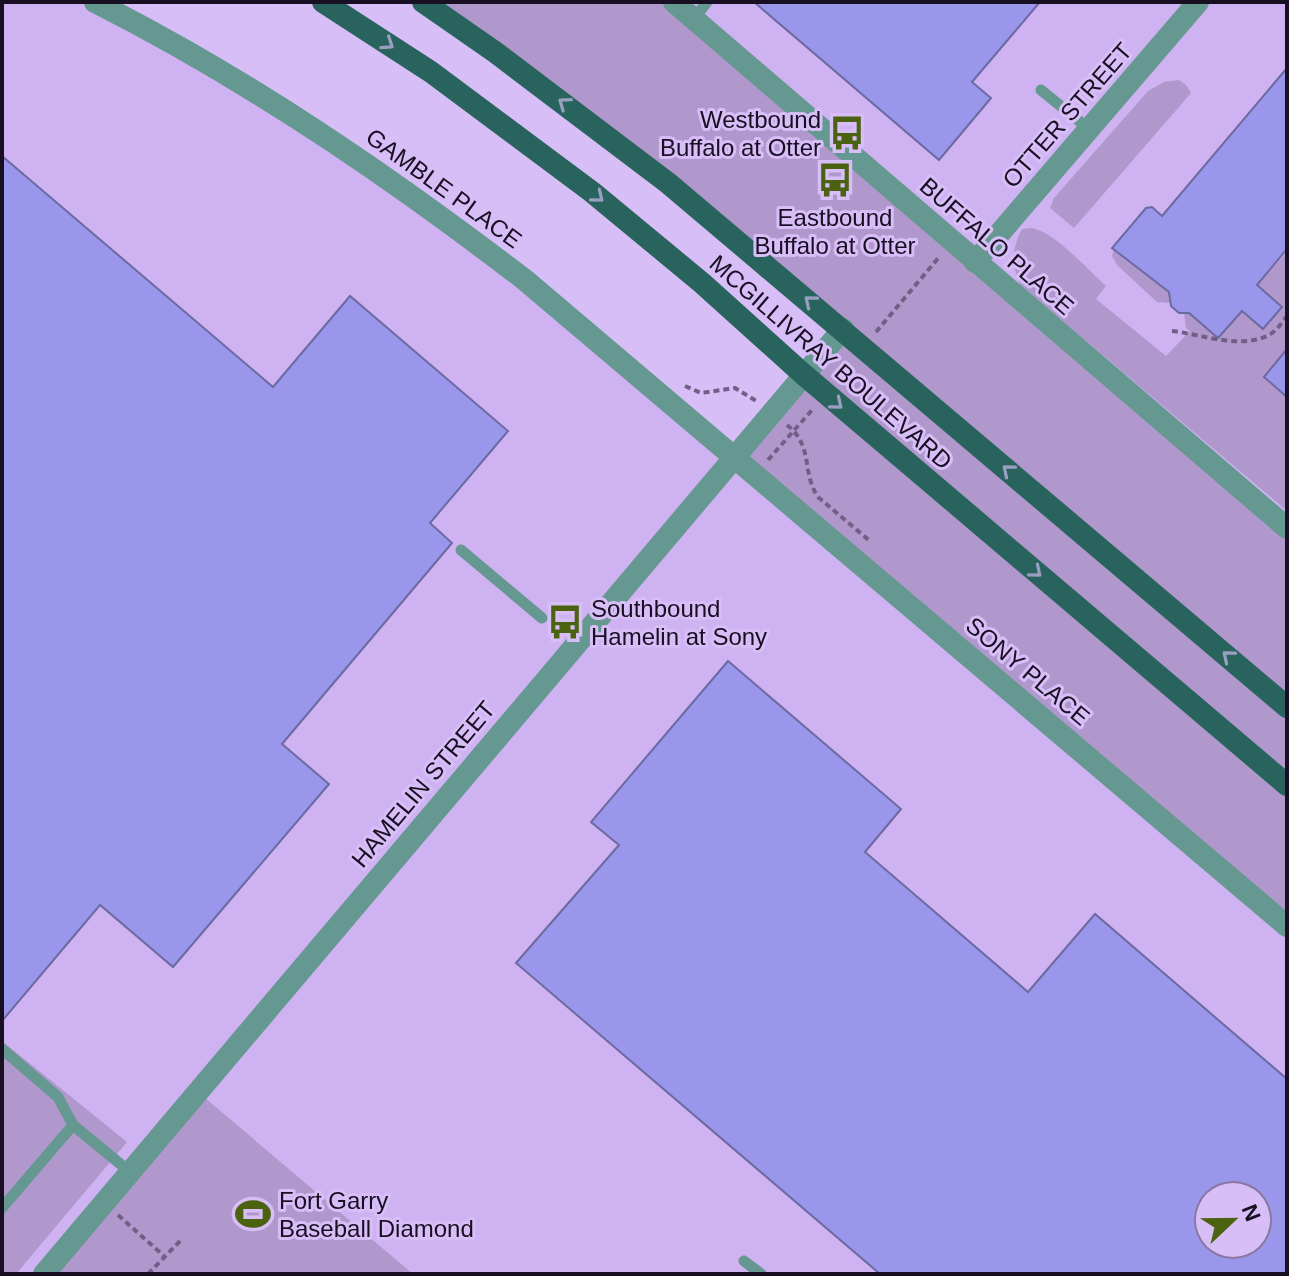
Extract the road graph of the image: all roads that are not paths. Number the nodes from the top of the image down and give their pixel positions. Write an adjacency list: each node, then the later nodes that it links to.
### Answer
1 (95, 2): 12 (street, GAMBLE PLACE)
2 (323, 2): 11 (main road, MCGILLIVRAY BOULEVARD, one-way to 11)
3 (423, 2): 10 (main road, MCGILLIVRAY BOULEVARD, one-way to 3)
4 (674, 2): 6 (street, BUFFALO PLACE)
5 (1198, 2): 8 (street, OTTER STREET)
6 (700, 10): 9 (street, BUFFALO PLACE)
7 (1041, 90): 8 (lane)
8 (1089, 129): 9 (street, OTTER STREET)
9 (975, 262): 13 (street, BUFFALO PLACE)
10 (843, 329): 11 (street, HAMELIN STREET); 16 (main road, MCGILLIVRAY BOULEVARD, one-way to 10)
11 (803, 374): 12 (street, HAMELIN STREET); 17 (main road, MCGILLIVRAY BOULEVARD, one-way to 17)
12 (735, 456): 18 (street, SONY PLACE); 21 (street, HAMELIN STREET)
13 (1287, 528)
14 (461, 550): 15 (lane)
15 (542, 618)
16 (1287, 707)
17 (1287, 785)
18 (1287, 926)
19 (2, 1049): 20 (lane)
20 (73, 1125): 21 (lane); 22 (lane)
21 (130, 1172): 24 (street, HAMELIN STREET)
22 (2, 1208)
23 (744, 1261): 25 (lane)
24 (44, 1274)
25 (761, 1274)

